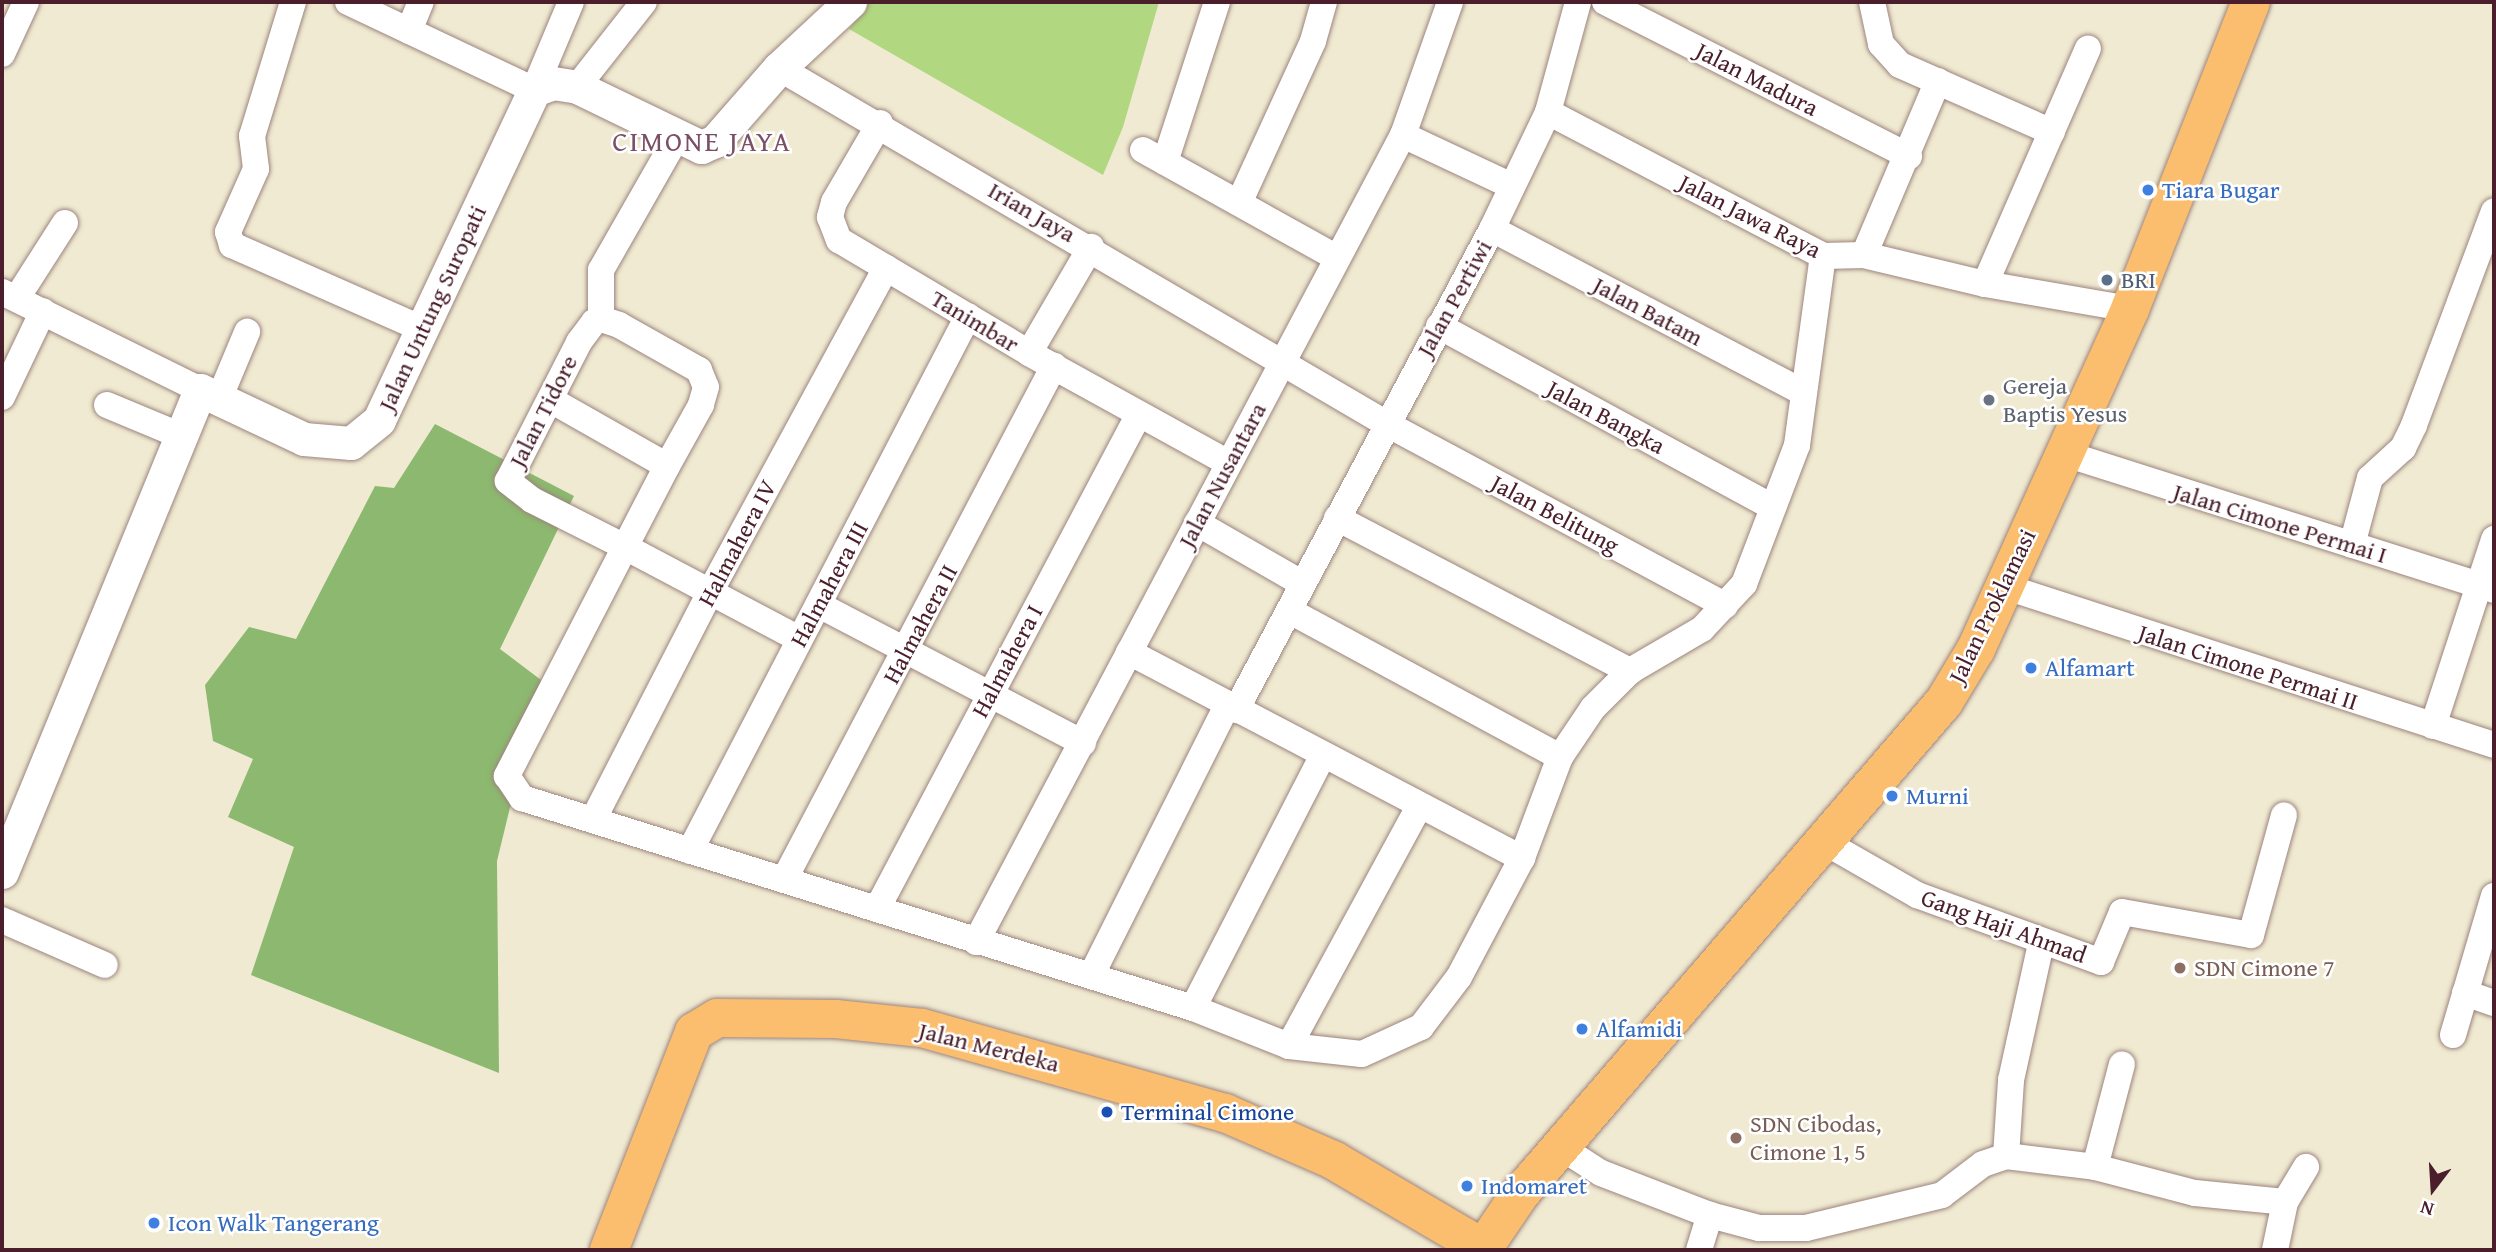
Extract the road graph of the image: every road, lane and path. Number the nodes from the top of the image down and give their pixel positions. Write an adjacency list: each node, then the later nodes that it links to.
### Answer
1 (26, 2): 17 (street)
2 (293, 2): 45 (street)
3 (351, 2): 15 (street)
4 (421, 2): 15 (street)
5 (571, 2): 21 (street)
6 (644, 2): 20 (street)
7 (850, 2): 18 (street)
8 (1217, 2): 29 (street)
9 (1324, 2): 29 (street)
10 (1450, 2): 25 (street, Jalan Nusantara)
11 (1578, 2): 22 (street, Jalan Pertiwi)
12 (1605, 2): 27 (street, Jalan Madura)
13 (1872, 2): 19 (street)
14 (2251, 2): 40 (main road, Jalan Proklamasi)
15 (409, 32): 21 (street)
16 (2088, 48): 24 (street)
17 (2, 54)
18 (779, 68): 23 (street, Irian Jaya); 26 (street)
19 (1938, 81): 24 (street); 27 (street)
20 (577, 87): 21 (street); 26 (street)
21 (534, 90): 45 (street, Jalan Untung Suropati)
22 (1548, 113): 28 (street, Jalan Pertiwi); 35 (street, Jalan Jawa Raya)
23 (880, 123): 33 (street, Irian Jaya); 37 (street, Tanimbar)
24 (2052, 132): 38 (street)
25 (1403, 135): 28 (street); 36 (street, Jalan Nusantara)
26 (677, 137): 43 (street)
27 (1909, 156): 34 (street)
28 (1513, 186): 32 (street, Jalan Pertiwi)
29 (1238, 203): 36 (street)
30 (2494, 214): 65 (street)
31 (65, 223): 39 (street)
32 (1492, 229): 44 (street, Jalan Pertiwi); 50 (street, Jalan Batam)
33 (1091, 247): 47 (street); 48 (street, Irian Jaya)
34 (1864, 255): 35 (street, Jalan Jawa Raya); 38 (street, Jalan Jawa Raya)
35 (1823, 256): 50 (street)
36 (1337, 258): 48 (street, Jalan Nusantara)
37 (886, 268): 42 (street, Tanimbar); 70 (street, Halmahera IV)
38 (1985, 284): 40 (street, Jalan Jawa Raya)
39 (9, 295): 41 (street)
40 (2130, 309): 58 (main road, Jalan Proklamasi)
41 (43, 311): 51 (street); 52 (street)
42 (968, 316): 47 (street, Tanimbar); 71 (street, Halmahera III)
43 (601, 319): 53 (street, Jalan Tidore); 60 (street)
44 (1439, 326): 56 (street, Jalan Pertiwi); 61 (street, Jalan Bangka)
45 (425, 330): 51 (street, Jalan Untung Suropati)
46 (247, 332): 51 (street)
47 (1029, 353): 49 (street, Tanimbar)
48 (1283, 360): 56 (street, Irian Jaya); 59 (street, Jalan Nusantara)
49 (1054, 366): 55 (street, Tanimbar); 76 (street, Halmahera II)
50 (1804, 393): 61 (street)
51 (210, 395): 57 (street)
52 (2, 397)
53 (551, 400): 60 (street); 66 (street, Jalan Tidore)
54 (107, 405): 57 (street)
55 (1139, 414): 59 (street, Tanimbar); 78 (street, Halmahera I)
56 (1385, 423): 62 (street, Jalan Pertiwi); 72 (street, Jalan Belitung)
57 (179, 435): 91 (street)
58 (2066, 454): 65 (street, Jalan Cimone Permai I); 68 (main road, Jalan Proklamasi)
59 (1228, 463): 63 (street, Jalan Nusantara)
60 (667, 466): 66 (street)
61 (1773, 507): 72 (street)
62 (1337, 518): 67 (street, Jalan Pertiwi); 77 (street)
63 (1196, 523): 67 (street); 75 (street, Jalan Nusantara)
64 (2494, 539): 69 (street)
65 (2352, 545): 69 (street, Jalan Cimone Permai I)
66 (625, 547): 70 (street, Jalan Tidore); 87 (street)
67 (1303, 584): 73 (street, Jalan Pertiwi)
68 (2003, 586): 80 (street, Jalan Cimone Permai II); 88 (main road, Jalan Proklamasi)
69 (2486, 587): 80 (street)
70 (710, 592): 74 (street, Jalan Tidore); 87 (street, Halmahera IV)
71 (819, 605): 74 (street, Halmahera III); 76 (street)
72 (1725, 605): 77 (street)
73 (1290, 611): 79 (street, Jalan Pertiwi); 84 (street)
74 (799, 639): 89 (street, Halmahera III)
75 (1129, 652): 79 (street); 81 (street, Jalan Nusantara)
76 (905, 653): 78 (street); 92 (street, Halmahera II)
77 (1630, 671): 84 (street)
78 (987, 697): 81 (street); 94 (street, Halmahera I)
79 (1231, 708): 83 (street); 99 (street, Jalan Pertiwi)
80 (2432, 726): 82 (street, Jalan Cimone Permai II)
81 (1083, 743): 96 (street, Jalan Nusantara)
82 (2494, 745)
83 (1323, 755): 85 (street); 102 (street)
84 (1560, 757): 90 (street)
85 (1420, 805): 90 (street); 104 (street)
86 (2284, 815): 97 (street, Gang Haji Ahmad)
87 (593, 820): 89 (street)
88 (1821, 840): 97 (street, Gang Haji Ahmad); 106 (main road, Jalan Proklamasi)
89 (690, 851): 92 (street)
90 (1522, 858): 104 (street)
91 (2, 872)
92 (784, 880): 94 (street)
93 (2494, 896): 100 (street)
94 (877, 909): 96 (street)
95 (2, 920): 98 (street)
96 (976, 942): 99 (street)
97 (2041, 943): 107 (street)
98 (105, 965)
99 (1091, 976): 102 (street)
100 (2465, 993): 101 (street); 103 (street)
101 (2494, 1003)
102 (1192, 1008): 104 (street)
103 (2453, 1035)
104 (1289, 1046)
105 (2122, 1064): 108 (street)
106 (1562, 1148): 111 (street); 112 (main road, Jalan Proklamasi)
107 (2006, 1156): 108 (street); 111 (street)
108 (2095, 1167): 110 (street)
109 (2306, 1167): 110 (street)
110 (2285, 1202): 115 (street)
111 (1710, 1214): 114 (street)
112 (1483, 1249): 113 (main road, Jalan Merdeka)
113 (609, 1250)
114 (1699, 1250)
115 (2275, 1250)

